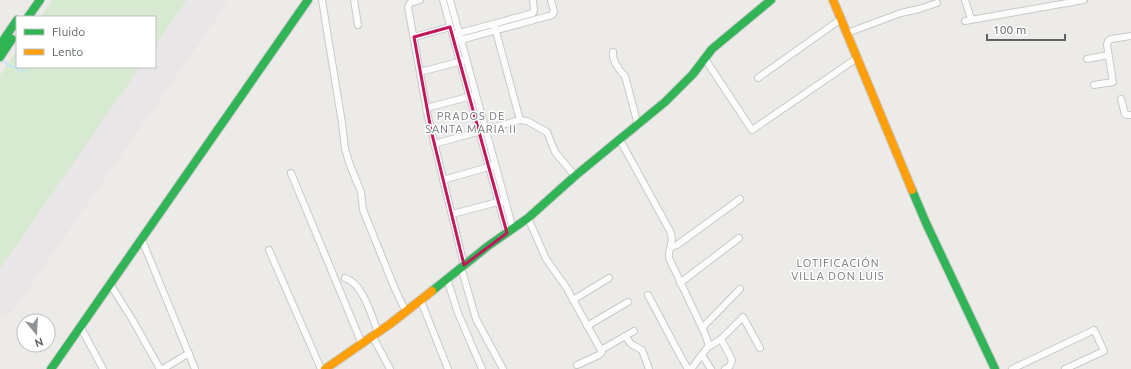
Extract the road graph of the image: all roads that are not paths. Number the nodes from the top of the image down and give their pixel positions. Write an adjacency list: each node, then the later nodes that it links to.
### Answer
1 (31, 0): 17 (main road)
2 (40, 0): 18 (main road)
3 (308, 0): 62 (main road)
4 (322, 0): 76 (street)
5 (354, 0): 21 (street)
6 (420, 0): 27 (street)
7 (443, 0): 22 (street)
8 (458, 0): 15 (street)
9 (533, 0): 23 (street)
10 (551, 0): 23 (street)
11 (771, 0): 34 (main road)
12 (833, 0): 19 (main road)
13 (965, 0): 14 (street)
14 (1084, 0)
15 (450, 1): 28 (street)
16 (937, 3): 25 (street)
17 (20, 16)
18 (29, 16)
19 (841, 19): 25 (main road); 39 (street)
20 (16, 21): 29 (main road)
21 (358, 26)
22 (450, 27): 27 (street); 28 (street)
23 (494, 27): 28 (street); 45 (street)
24 (16, 33): 31 (main road)
25 (847, 33): 33 (main road)
26 (1131, 36): 32 (street)
27 (414, 37): 38 (street)
28 (456, 37): 36 (street); 37 (street)
29 (0, 45)
30 (613, 52): 46 (street)
31 (1, 55)
32 (1108, 55): 35 (street); 40 (street)
33 (857, 58): 34 (street); 106 (main road)
34 (705, 59): 46 (main road)
35 (1087, 59)
36 (466, 60): 37 (street); 41 (street)
37 (459, 61): 38 (street); 41 (street)
38 (420, 72): 43 (street)
39 (758, 78)
40 (1094, 85)
41 (472, 96): 43 (street); 47 (street); 48 (street)
42 (1121, 99): 44 (street)
43 (426, 108): 50 (street)
44 (1131, 116)
45 (520, 120): 47 (street); 54 (street)
46 (638, 125): 49 (main road)
47 (486, 130): 48 (street); 51 (street)
48 (479, 132): 50 (street); 52 (street)
49 (620, 140): 54 (main road); 63 (street)
50 (434, 144): 55 (street)
51 (495, 164): 52 (street); 57 (street)
52 (488, 166): 55 (street); 57 (street)
53 (291, 173): 84 (street)
54 (575, 176): 59 (main road)
55 (443, 180): 58 (street)
56 (740, 198): 63 (street)
57 (502, 200): 58 (street); 60 (street)
58 (452, 214): 65 (street)
59 (528, 218): 60 (main road); 73 (street)
60 (510, 231): 65 (main road)
61 (739, 238): 69 (street)
62 (142, 240): 70 (main road); 88 (street)
63 (671, 247): 69 (street)
64 (269, 250): 96 (street)
65 (463, 266): 68 (main road); 101 (street)
66 (345, 278): 81 (street)
67 (609, 278): 73 (street)
68 (447, 279): 74 (main road); 100 (street)
69 (680, 283): 79 (street)
70 (110, 284): 77 (main road); 94 (street)
71 (740, 289): 79 (street)
72 (648, 295): 103 (street)
73 (573, 300): 78 (street)
74 (420, 301): 76 (main road); 99 (street)
75 (628, 302): 78 (street)
76 (406, 312): 81 (main road)
77 (80, 326): 92 (main road); 93 (street)
78 (587, 326): 87 (street)
79 (702, 328): 85 (street)
80 (634, 331): 82 (street)
81 (375, 335): 84 (main road); 98 (street)
82 (625, 336): 87 (street); 102 (street)
83 (721, 339): 85 (street); 86 (street); 105 (street)
84 (362, 344): 97 (main road)
85 (709, 346): 89 (street)
86 (760, 348)
87 (601, 350): 91 (street)
88 (189, 353): 94 (street); 95 (street)
89 (702, 355): 103 (street); 104 (street)
90 (1027, 363): 107 (street); 108 (street); 109 (street)
91 (577, 365)
92 (51, 369)
93 (103, 369)
94 (161, 369)
95 (195, 369)
96 (321, 369)
97 (325, 369)
98 (390, 369)
99 (448, 369)
100 (482, 369)
101 (503, 369)
102 (649, 369)
103 (689, 369)
104 (711, 369)
105 (726, 369)
106 (995, 369)
107 (1012, 369)
108 (1031, 369)
109 (1065, 369)

